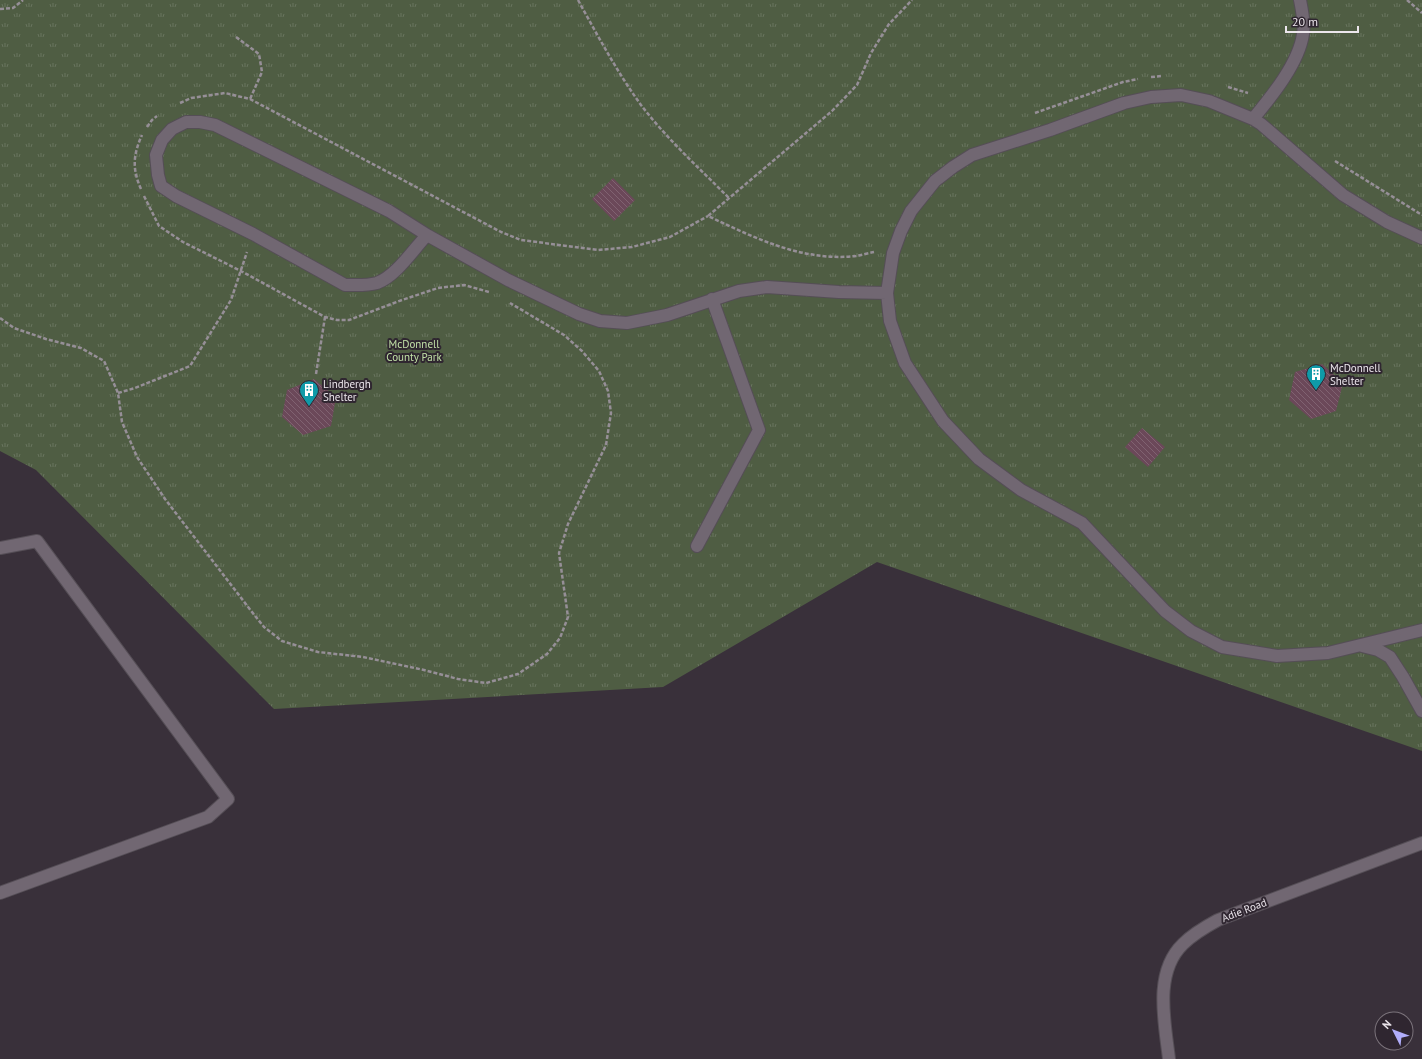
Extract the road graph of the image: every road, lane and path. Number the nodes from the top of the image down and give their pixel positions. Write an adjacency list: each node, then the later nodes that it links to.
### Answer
1 (23, 0): 6 (path)
2 (578, 0): 14 (path)
3 (912, 0): 14 (path)
4 (1300, 0): 12 (street)
5 (1406, 0): 7 (path)
6 (0, 9)
7 (1422, 13)
8 (236, 37): 9 (path)
9 (250, 99): 10 (path); 16 (path)
10 (178, 104)
11 (158, 116): 21 (path)
12 (1252, 119): 19 (street); 20 (street)
13 (1330, 158): 15 (path)
14 (729, 198): 16 (path)
15 (1422, 215)
16 (708, 216): 20 (path)
17 (253, 234): 18 (street); 18 (street); 21 (path)
18 (427, 235): 24 (street)
19 (1422, 238)
20 (893, 253): 23 (street)
21 (240, 271): 26 (path); 29 (path)
22 (490, 293): 26 (path)
23 (887, 293): 24 (street); 33 (street)
24 (712, 299): 30 (street)
25 (509, 303): 29 (path)
26 (325, 317): 28 (path)
27 (0, 318): 29 (path)
28 (316, 374)
29 (118, 393)
30 (697, 546)
31 (0, 548): 36 (street)
32 (1422, 630): 33 (street)
33 (1361, 646): 34 (street)
34 (1422, 711)
35 (1422, 843): 37 (street, Adie Road)
36 (0, 893)
37 (1169, 1059)

